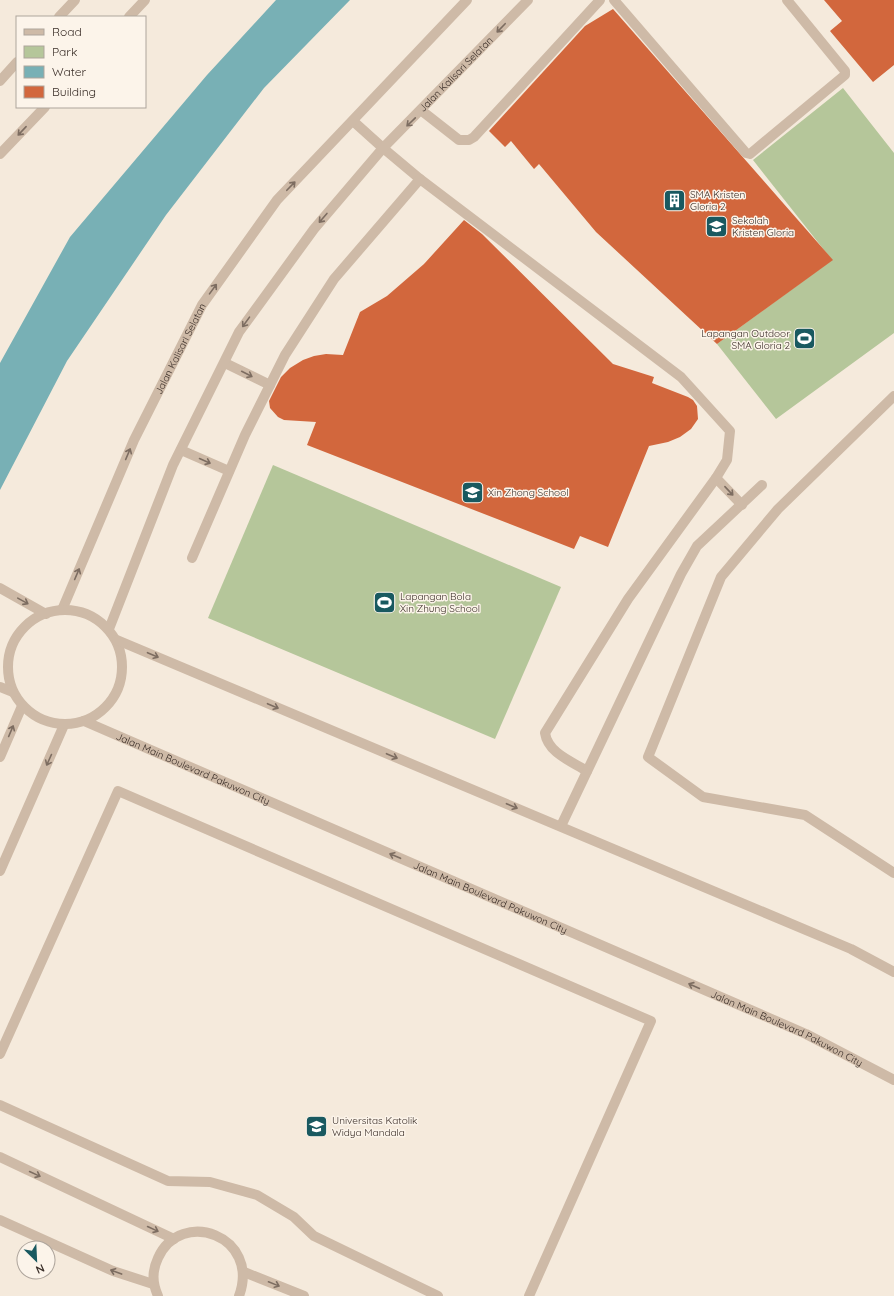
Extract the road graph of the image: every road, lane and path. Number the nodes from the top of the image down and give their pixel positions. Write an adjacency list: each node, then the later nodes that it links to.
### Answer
1 (75, 0): 8 (street)
2 (145, 0): 9 (street)
3 (467, 0): 14 (street, Jalan Kalisari Selatan)
4 (528, 0): 13 (street, Jalan Kalisari Selatan, one-way to 13)
5 (600, 0): 13 (street)
6 (614, 0): 7 (street)
7 (787, 0)
8 (60, 16)
9 (130, 16)
10 (16, 63): 11 (street)
11 (0, 81)
12 (43, 108): 16 (street, one-way to 16)
13 (422, 111): 15 (street, Jalan Kalisari Selatan, one-way to 15)
14 (353, 121): 15 (street); 28 (street, Jalan Kalisari Selatan, one-way to 14)
15 (383, 148): 17 (street); 18 (street, Jalan Kalisari Selatan, one-way to 18)
16 (0, 154)
17 (420, 179): 19 (street); 23 (street)
18 (225, 363): 19 (street, one-way to 19); 21 (street, Jalan Kalisari Selatan)
19 (270, 385): 22 (street)
20 (894, 396): 41 (street)
21 (181, 450): 22 (street, one-way to 22); 30 (street, Jalan Kalisari Selatan)
22 (229, 471): 26 (street)
23 (716, 478): 25 (street, one-way to 25); 38 (street)
24 (762, 485): 25 (street)
25 (742, 505): 38 (street)
26 (192, 558)
27 (0, 588): 29 (street, one-way to 29)
28 (62, 610): 29 (street); 30 (street)
29 (46, 614): 33 (street)
30 (109, 629): 31 (street)
31 (117, 640): 35 (street); 39 (street, one-way to 39)
32 (0, 687): 33 (street)
33 (13, 692): 34 (street)
34 (22, 706): 36 (street); 37 (street, one-way to 34)
35 (84, 721): 36 (street); 44 (street, Jalan Main Boulevard Pakuwon City, one-way to 35)
36 (64, 725): 40 (street, one-way to 40)
37 (0, 757)
38 (587, 771): 39 (street)
39 (561, 826): 42 (street)
40 (0, 871)
41 (894, 873)
42 (894, 972)
43 (0, 1054): 55 (street)
44 (894, 1080)
45 (0, 1105): 54 (street)
46 (0, 1157): 48 (street, one-way to 48)
47 (0, 1220): 50 (street, one-way to 47)
48 (174, 1238): 49 (street); 50 (street)
49 (244, 1272): 52 (street); 53 (street, one-way to 53)
50 (153, 1284): 51 (street)
51 (158, 1296)
52 (239, 1296)
53 (304, 1296)
54 (438, 1296)
55 (529, 1296)

